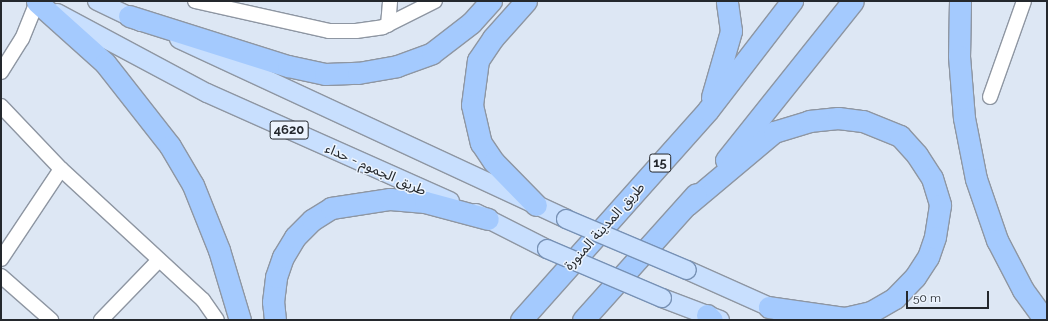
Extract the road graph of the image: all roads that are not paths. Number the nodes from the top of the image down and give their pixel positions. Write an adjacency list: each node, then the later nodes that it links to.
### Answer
1 (97, 1): 13 (main road, 4620)
2 (195, 1): 14 (street)
3 (390, 1): 14 (street)
4 (434, 1): 14 (street)
5 (491, 1): 13 (highway)
6 (526, 1): 20 (highway)
7 (727, 1): 18 (highway)
8 (792, 1): 18 (highway, طريق المدينة المنورة / 15)
9 (853, 1): 21 (highway)
10 (960, 1): 40 (highway)
11 (1024, 1): 16 (street)
12 (36, 2): 15 (street); 22 (main road, طريق الجموم - حداء / 4620); 33 (highway)
13 (129, 16): 20 (main road, 4620)
14 (388, 25)
15 (1, 72)
16 (990, 97)
17 (1, 106): 19 (street)
18 (708, 110): 26 (highway, طريق المدينة المنورة / 15)
19 (60, 170): 23 (street); 24 (street)
20 (536, 205): 28 (main road, 4620, bridge)
21 (687, 205): 27 (highway); 28 (highway)
22 (488, 219): 29 (main road, طريق الجموم - حداء / 4620, bridge); 34 (highway)
23 (1, 259)
24 (159, 260): 31 (street); 32 (street)
25 (1, 276): 30 (street)
26 (545, 294): 35 (highway); 36 (highway, طريق المدينة المنورة / 15)
27 (604, 296): 37 (highway); 38 (highway)
28 (769, 307): 39 (main road)
29 (713, 318)
30 (51, 320)
31 (101, 320)
32 (217, 320)
33 (240, 320)
34 (275, 320)
35 (514, 320)
36 (521, 320)
37 (583, 320)
38 (587, 320)
39 (798, 320)
40 (1045, 320)

